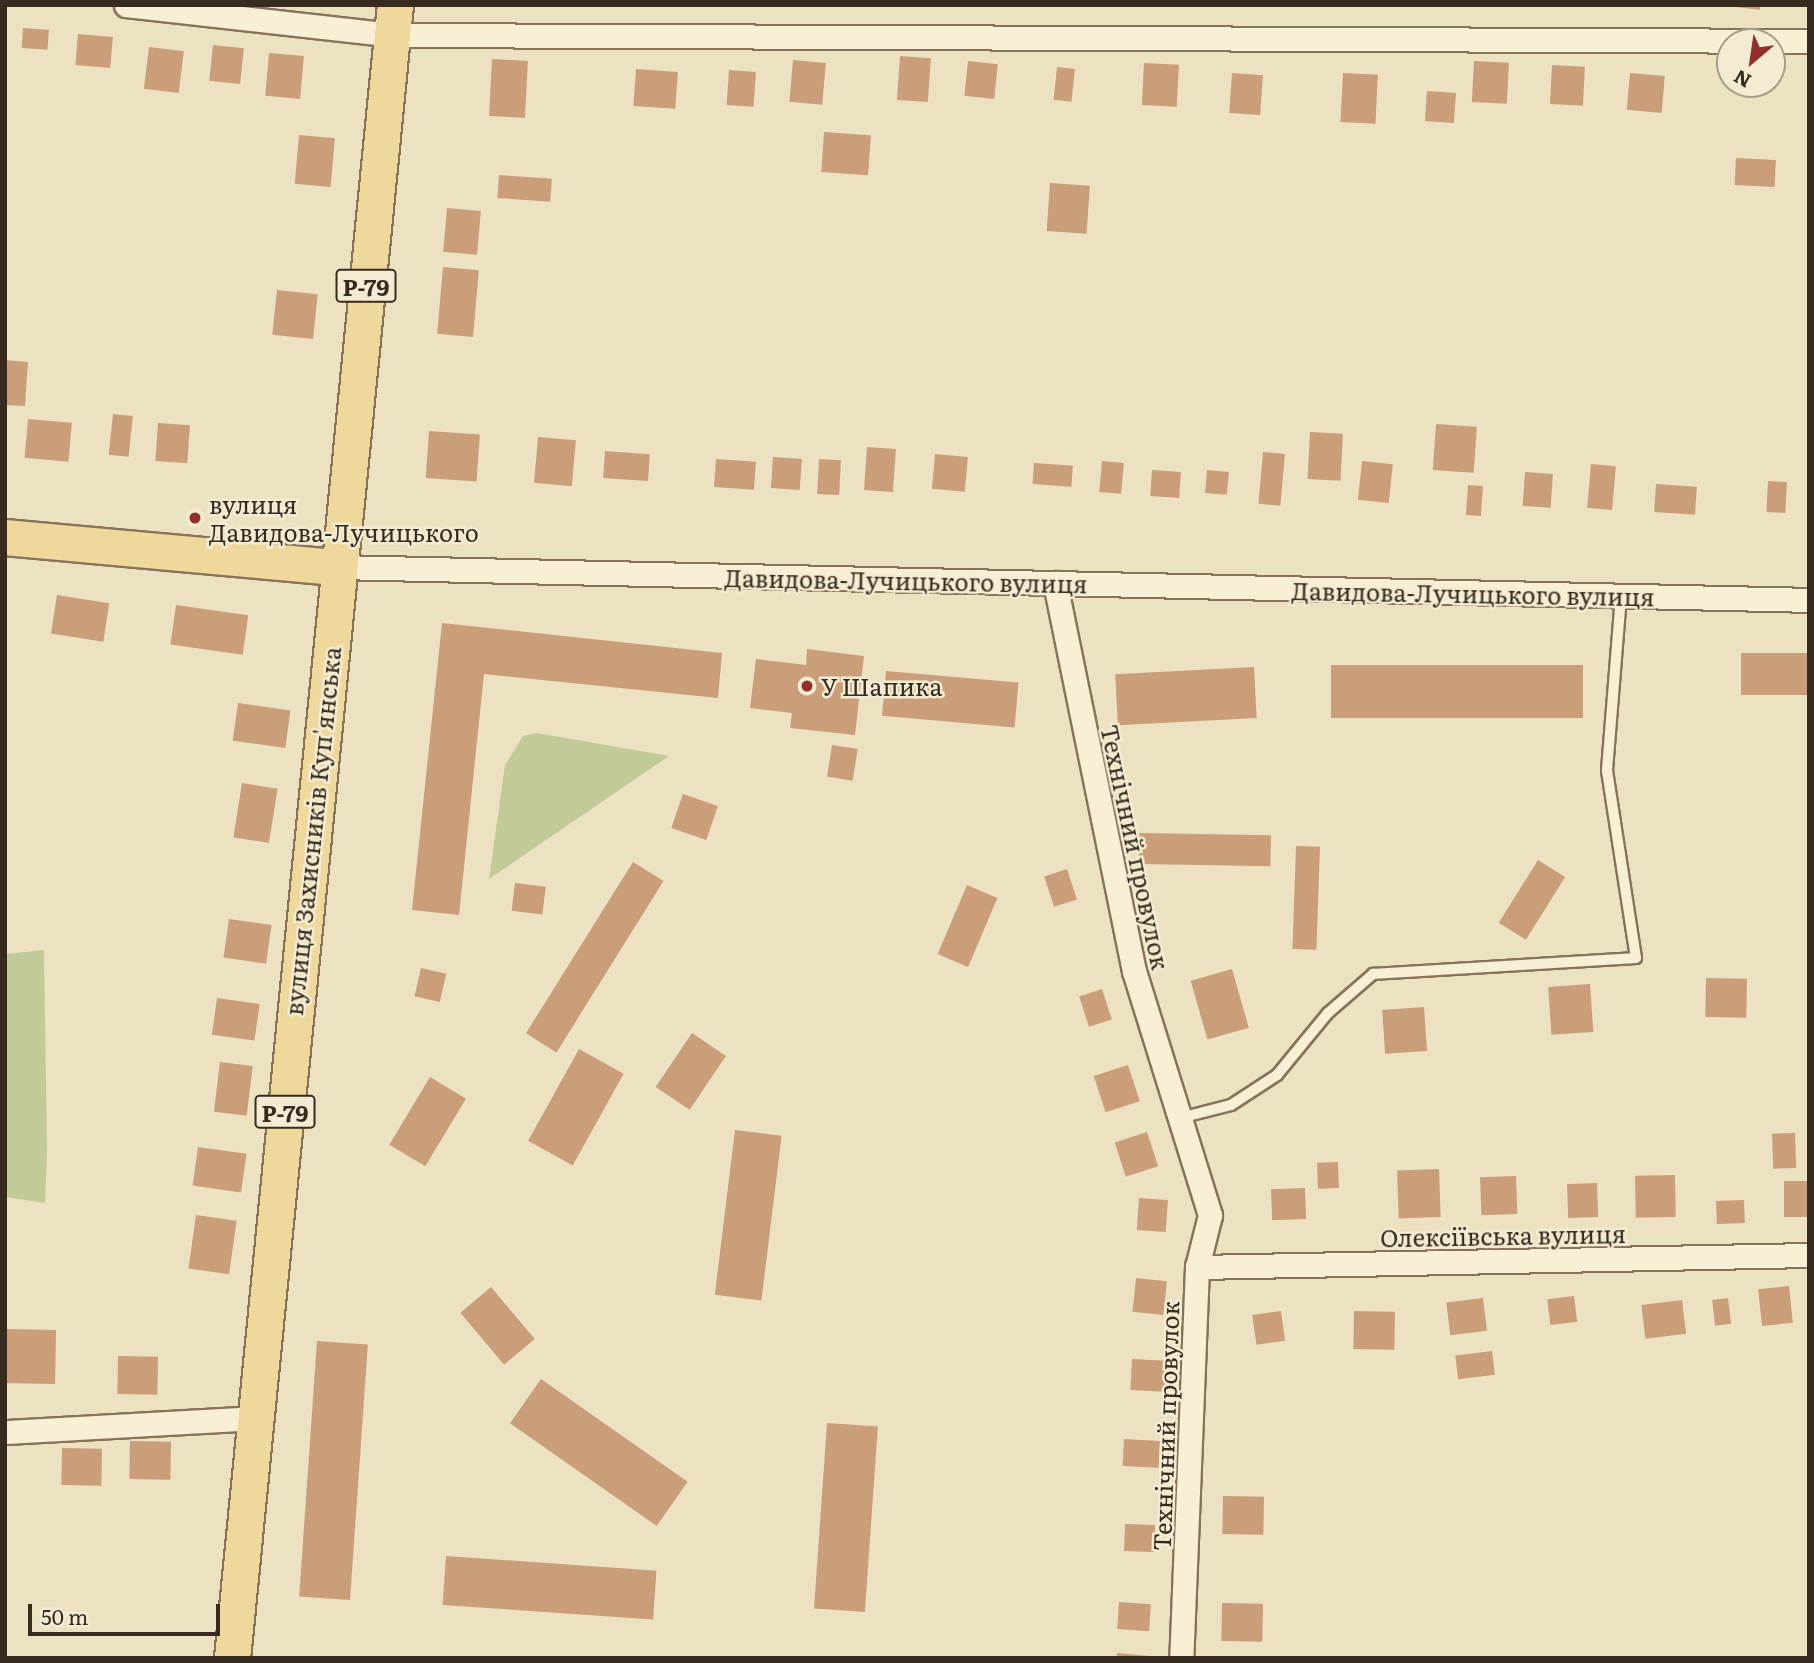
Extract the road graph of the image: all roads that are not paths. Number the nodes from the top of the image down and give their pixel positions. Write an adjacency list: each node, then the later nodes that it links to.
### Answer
1 (126, 5): 2 (street)
2 (393, 20): 3 (street); 5 (main road, вулиця Захисників Куп'янська / Р-79)
3 (1809, 41)
4 (5, 537): 5 (main road, Давидова-Лучицького вулиця)
5 (337, 567): 6 (street, Давидова-Лучицького вулиця); 12 (main road, вулиця Захисників Куп'янська / Р-79)
6 (1055, 583): 7 (street, Давидова-Лучицького вулиця); 9 (street, Технічний провулок)
7 (1621, 596): 8 (street, Давидова-Лучицького вулиця); 9 (lane)
8 (1809, 600)
9 (1180, 1118): 11 (street, Технічний провулок)
10 (1809, 1255): 11 (street, Олексіївська вулиця)
11 (1197, 1267): 15 (street, Технічний провулок)
12 (255, 1418): 13 (street); 14 (main road, вулиця Захисників Куп'янська / Р-79)
13 (5, 1432)
14 (232, 1658)
15 (1181, 1658)

